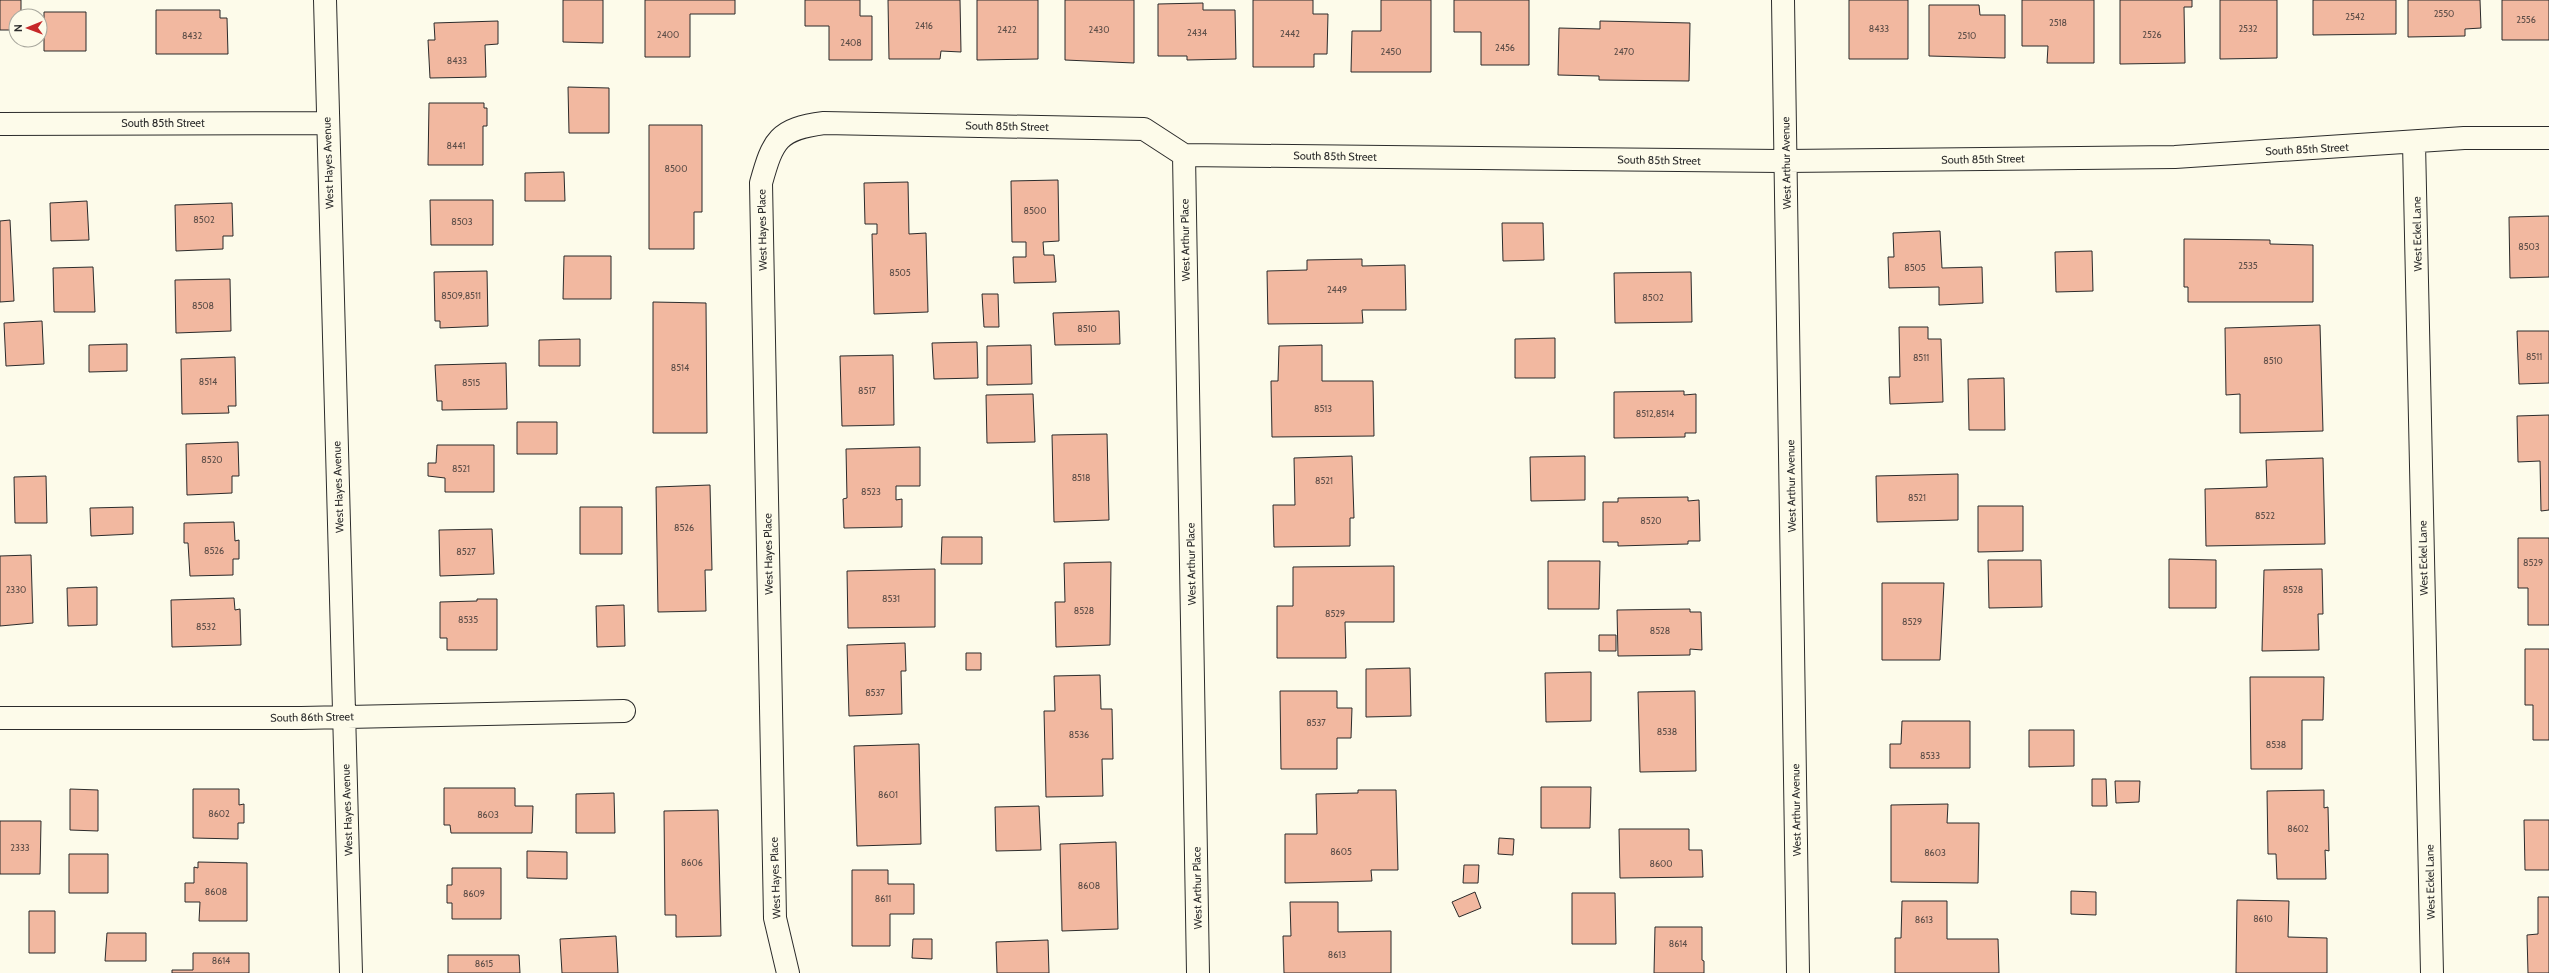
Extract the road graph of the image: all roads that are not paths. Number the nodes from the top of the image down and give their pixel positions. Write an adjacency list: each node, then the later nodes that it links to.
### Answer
1 (325, 0): 3 (street, West Hayes Avenue)
2 (1783, 0): 9 (street, West Arthur Avenue)
3 (327, 123): 4 (street, South 85th Street); 11 (street, West Hayes Avenue)
4 (0, 124)
5 (779, 137): 8 (street, South 85th Street); 14 (street, West Hayes Place)
6 (2549, 138): 7 (street, South 85th Street)
7 (2414, 143): 9 (street, South 85th Street); 17 (street, West Eckel Lane)
8 (1184, 155): 9 (street, South 85th Street); 15 (street, West Arthur Place)
9 (1786, 161): 16 (street, West Arthur Avenue)
10 (624, 711): 11 (street, South 86th Street)
11 (344, 717): 12 (street, South 86th Street); 13 (street, West Hayes Avenue)
12 (0, 718)
13 (351, 973)
14 (788, 973)
15 (1198, 973)
16 (1798, 973)
17 (2432, 973)

